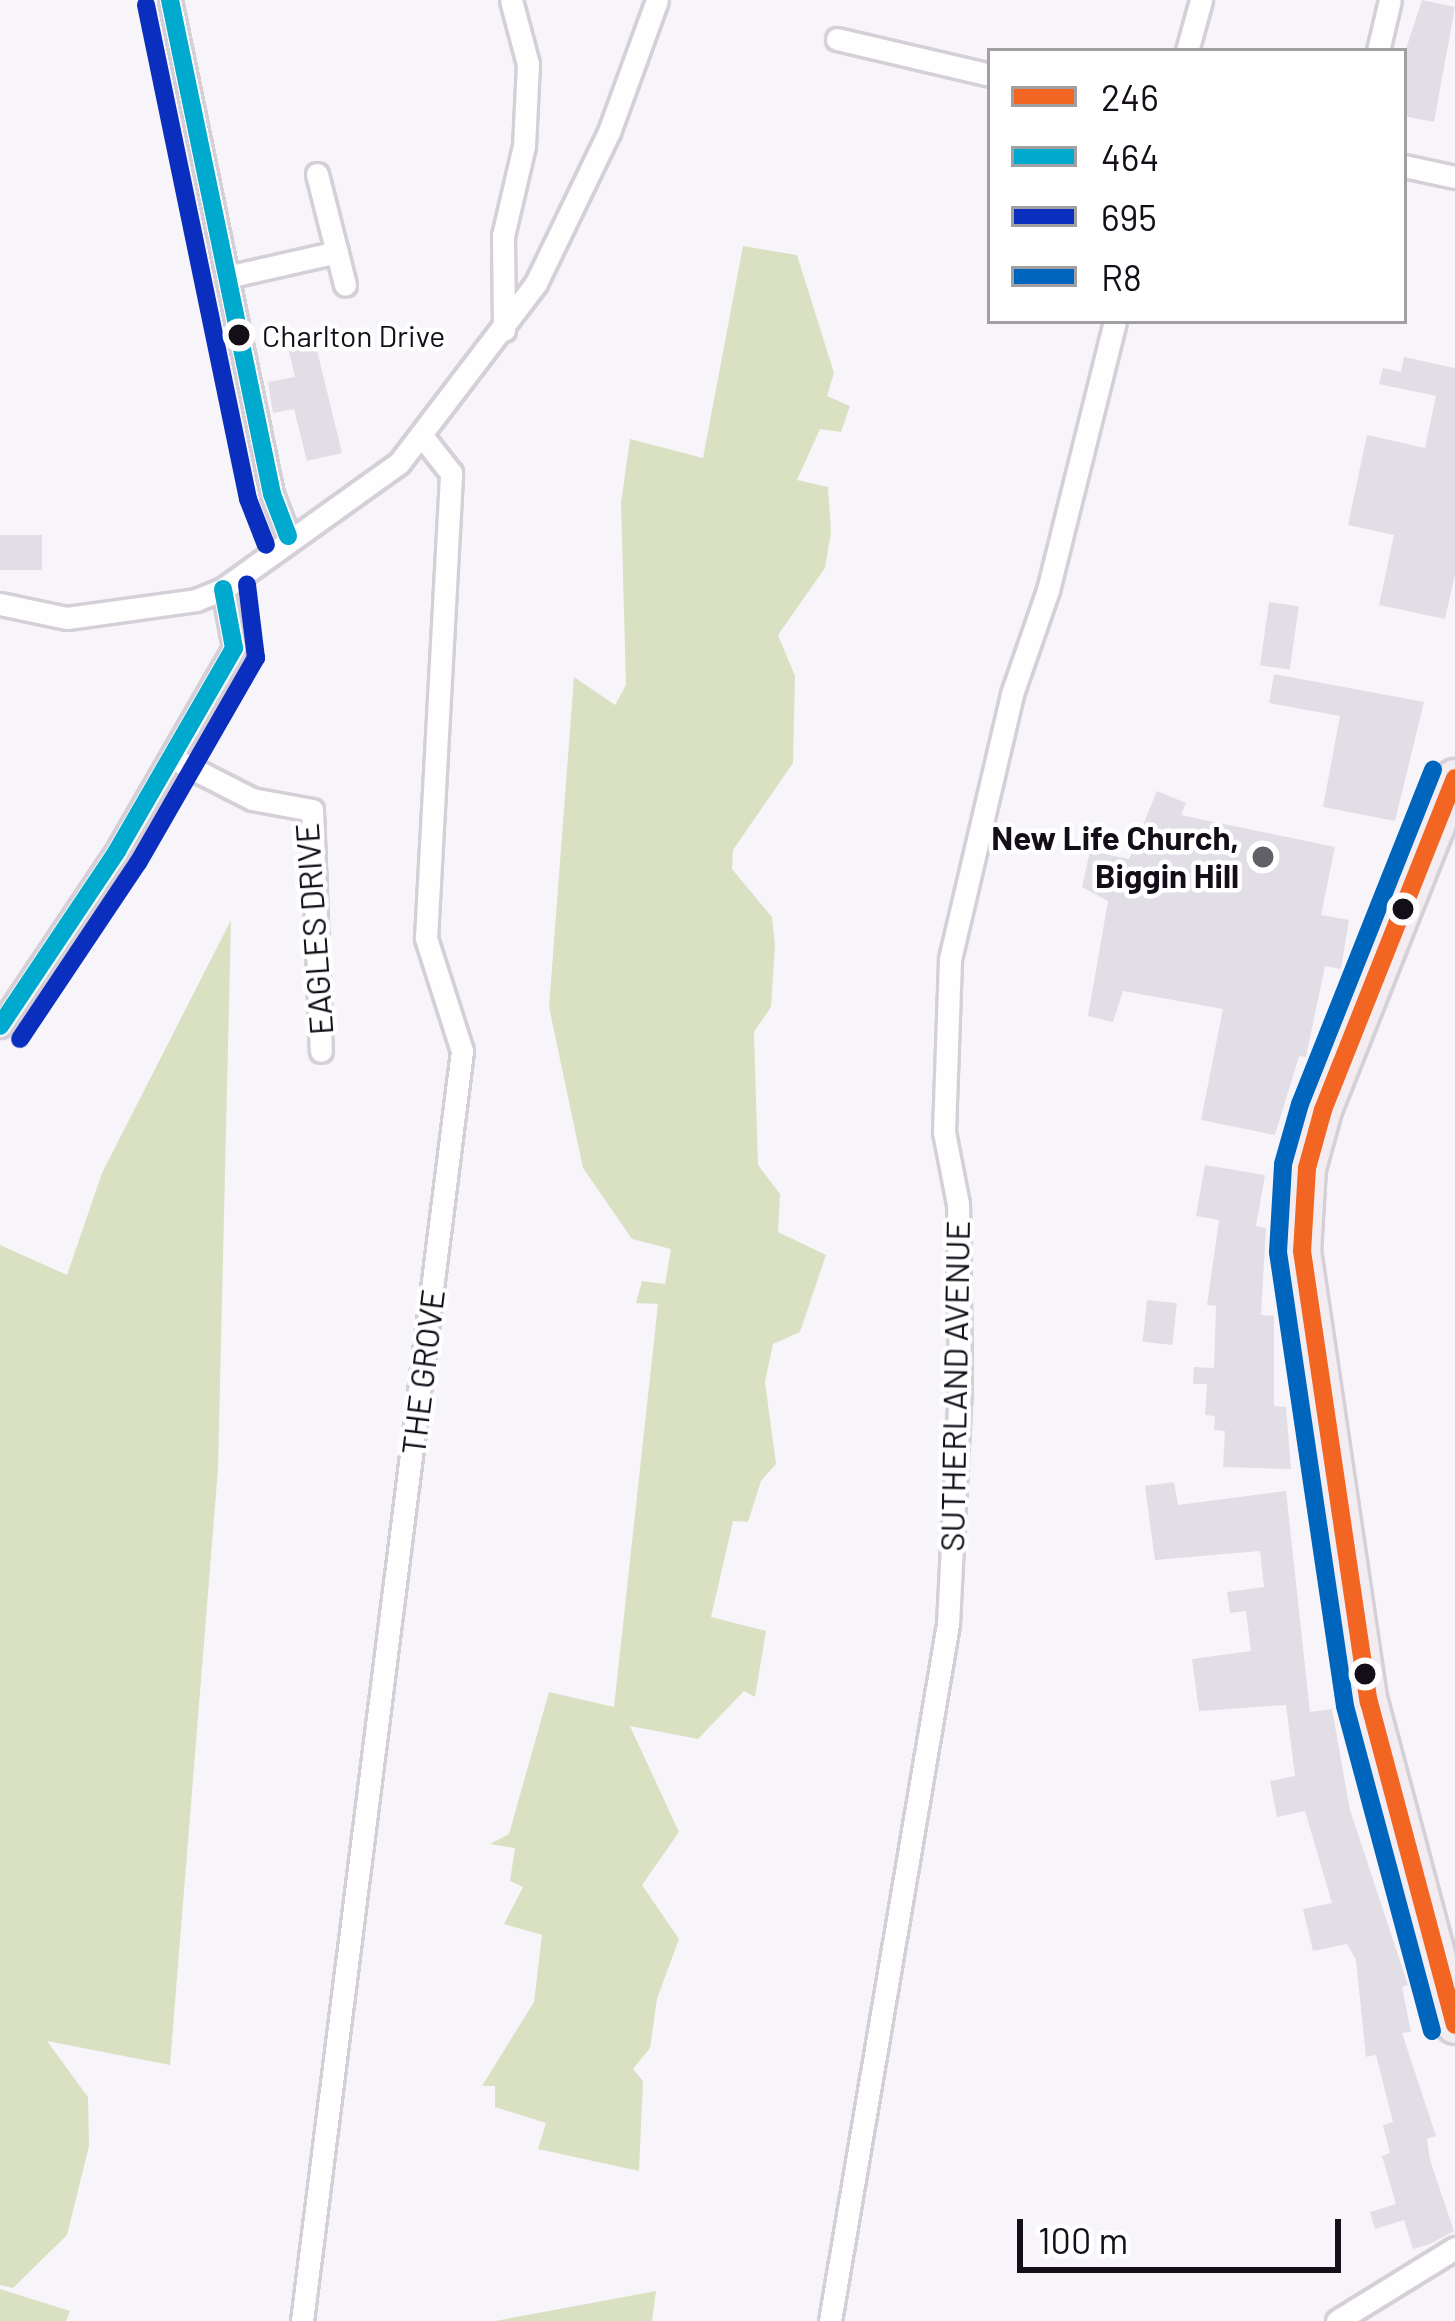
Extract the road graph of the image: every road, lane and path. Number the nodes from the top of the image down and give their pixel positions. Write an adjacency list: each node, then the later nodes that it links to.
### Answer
1 (170, 0): 14 (street)
2 (511, 0): 17 (street)
3 (657, 0): 17 (street)
4 (1202, 0): 7 (street)
5 (1390, 0): 8 (street)
6 (837, 39): 9 (street)
7 (1188, 48)
8 (1379, 48)
9 (987, 74)
10 (1407, 167): 12 (street)
11 (317, 174): 13 (street)
12 (1455, 177)
13 (337, 252): 14 (street); 15 (street)
14 (227, 277): 19 (street)
15 (345, 285)
16 (1114, 324): 29 (street, SUTHERLAND AVENUE)
17 (504, 330): 18 (street)
18 (422, 436): 19 (street); 28 (street, THE GROVE)
19 (288, 536): 20 (street)
20 (223, 589): 21 (street); 22 (street)
21 (0, 604)
22 (172, 758): 24 (street); 25 (street, EAGLES DRIVE)
23 (1453, 794): 26 (main road)
24 (0, 1026)
25 (321, 1051)
26 (1455, 2025)
27 (1455, 2248): 30 (street)
28 (302, 2321)
29 (830, 2321)
30 (1337, 2321)

